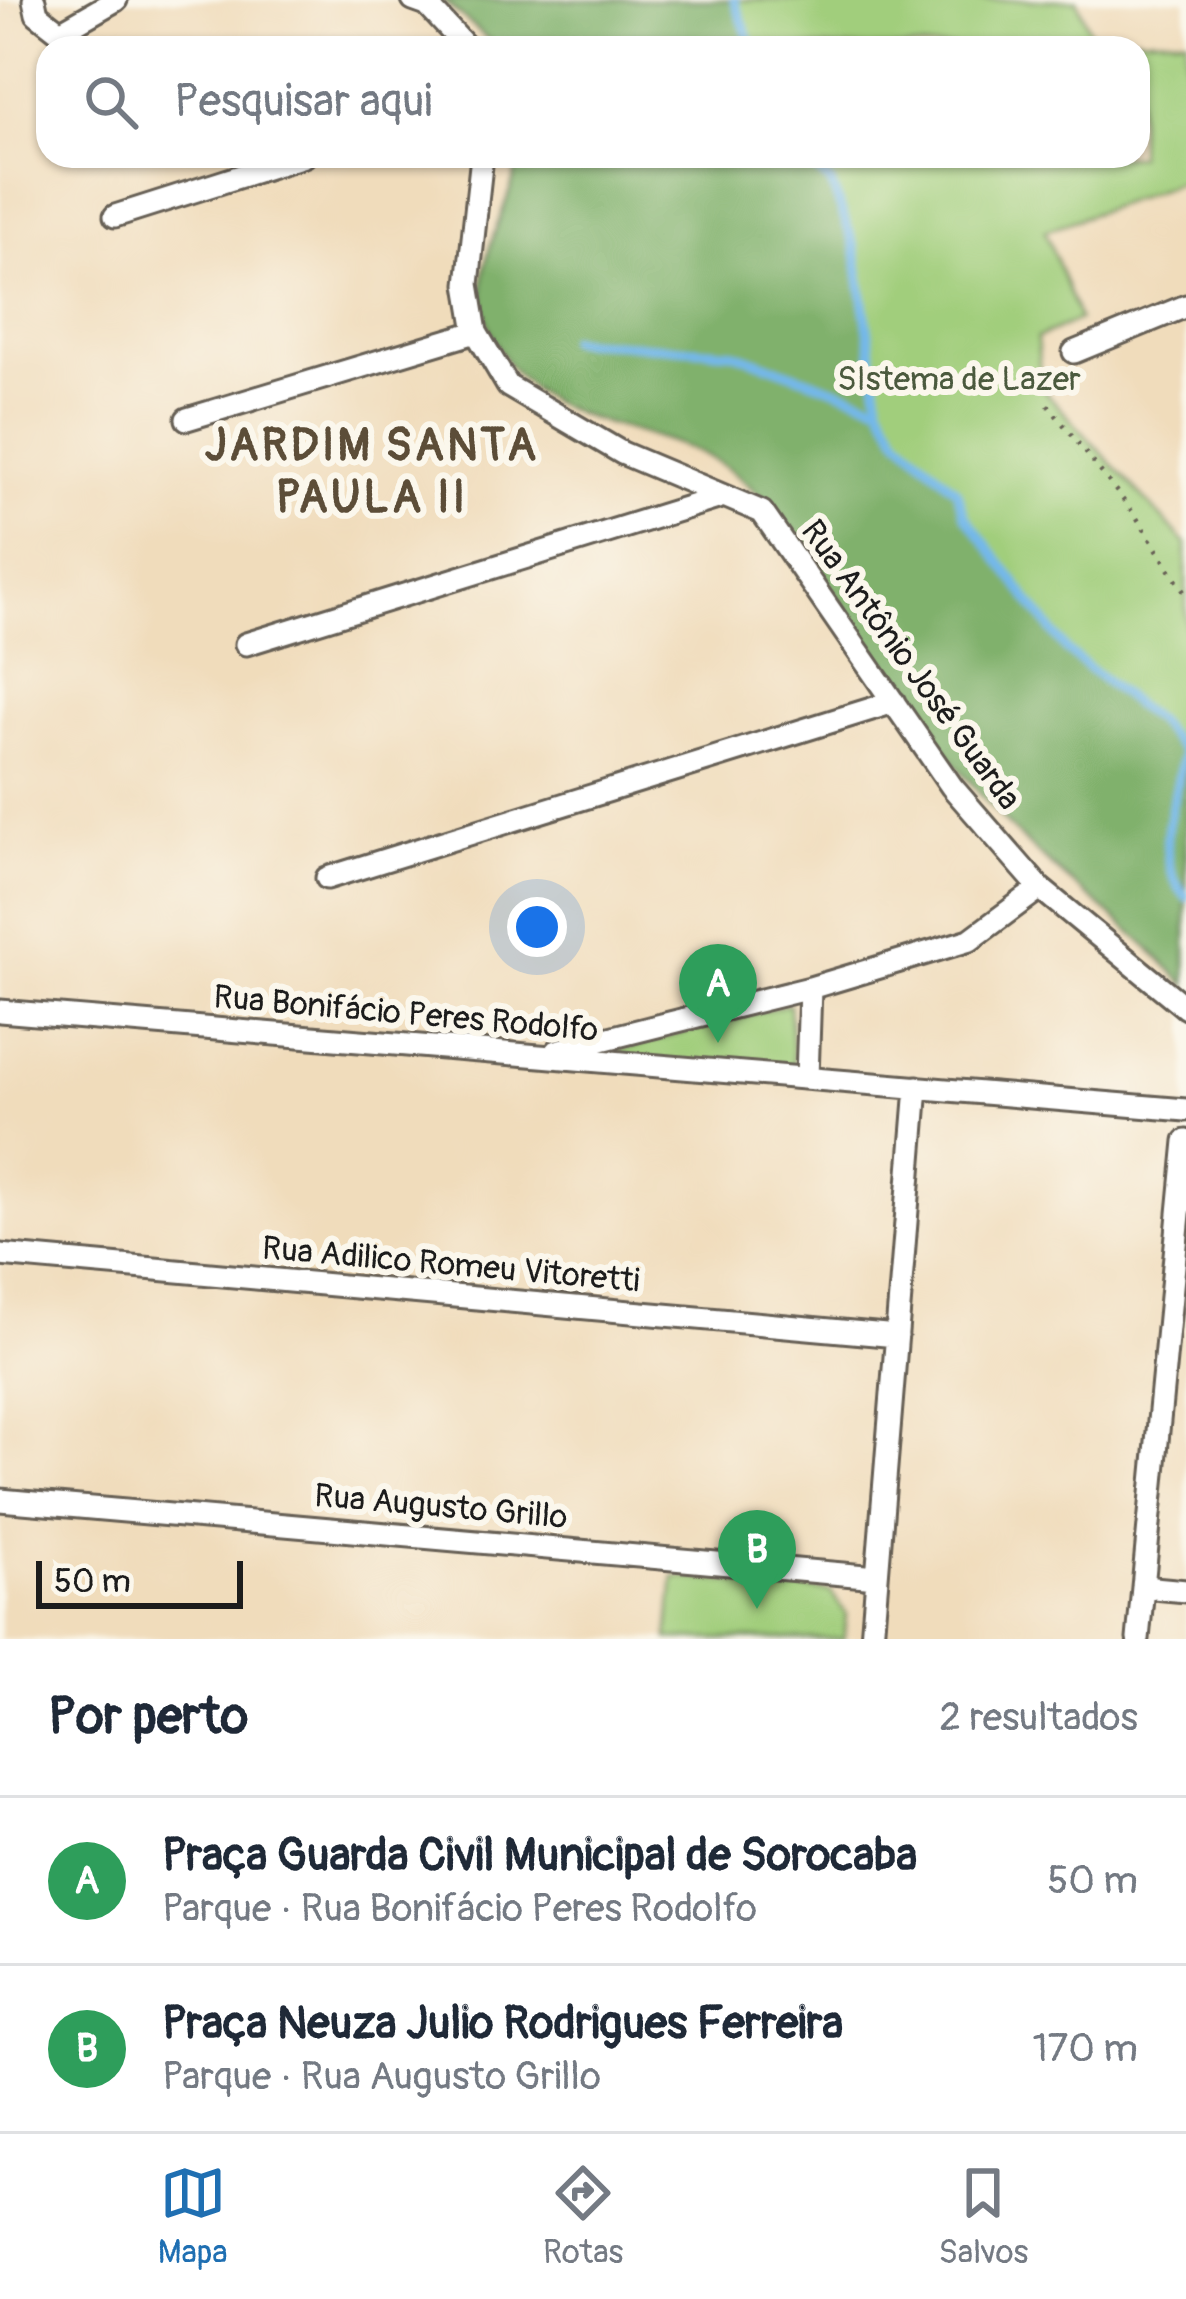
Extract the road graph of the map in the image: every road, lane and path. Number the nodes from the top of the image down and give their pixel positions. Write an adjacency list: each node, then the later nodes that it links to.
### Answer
1 (34, 0): 2 (street)
2 (116, 0)
3 (413, 0): 4 (street)
4 (456, 36)
5 (266, 168): 7 (street)
6 (481, 168): 9 (street, Rua Antônio José Guarda)
7 (115, 216)
8 (1186, 306): 10 (street)
9 (476, 332): 12 (street); 13 (street, Rua Antônio José Guarda)
10 (1074, 352)
11 (1048, 405): 14 (path)
12 (187, 419)
13 (724, 496): 15 (street); 16 (street, Rua Antônio José Guarda)
14 (1186, 595)
15 (246, 644)
16 (894, 702): 17 (street); 18 (street, Rua Antônio José Guarda)
17 (328, 878)
18 (1040, 888): 19 (street); 20 (street, Rua Antônio José Guarda)
19 (810, 988): 22 (street); 23 (street)
20 (1186, 1008)
21 (0, 1011): 22 (street, Rua Bonifácio Peres Rodolfo)
22 (536, 1056): 23 (street, Rua Bonifácio Peres Rodolfo)
23 (807, 1078): 24 (street, Rua Bonifácio Peres Rodolfo)
24 (917, 1087): 25 (street, Rua Bonifácio Peres Rodolfo); 28 (street)
25 (1186, 1110)
26 (1186, 1141): 31 (street)
27 (0, 1255): 28 (street, Rua Adilico Romeu Vitoretti)
28 (897, 1336): 30 (street)
29 (0, 1500): 30 (street, Rua Augusto Grillo)
30 (877, 1576): 33 (street)
31 (1143, 1587): 32 (street); 34 (street)
32 (1186, 1591)
33 (872, 1639)
34 (1138, 1639)

